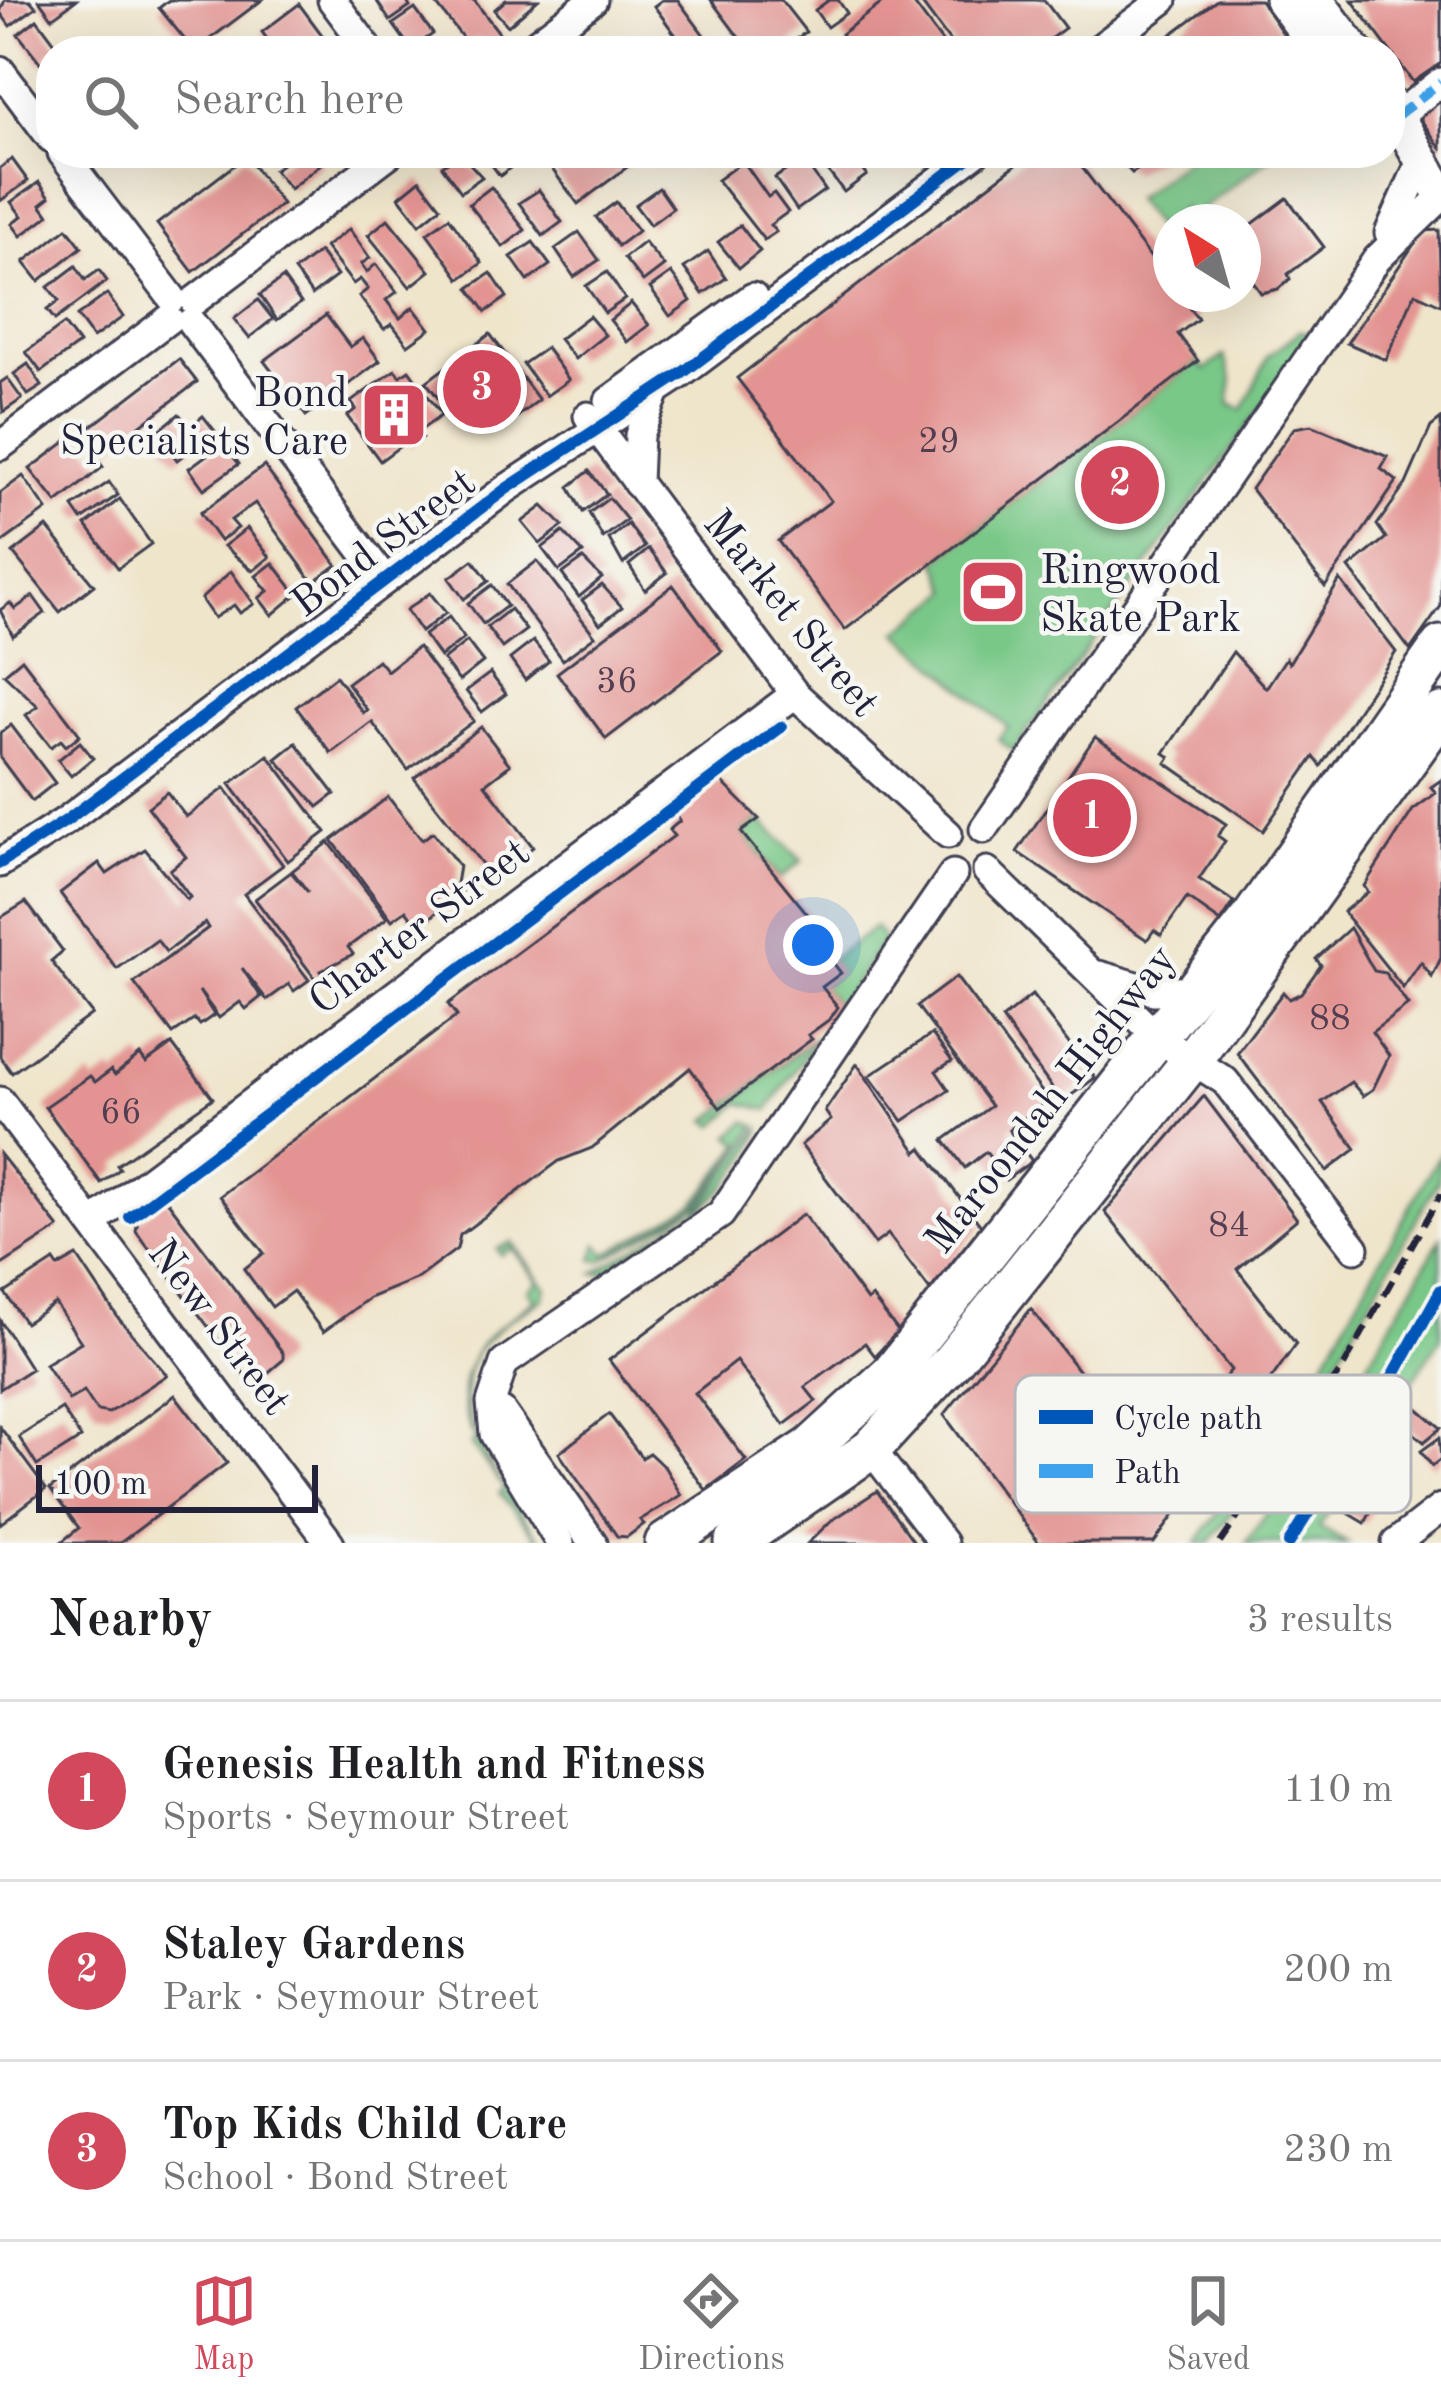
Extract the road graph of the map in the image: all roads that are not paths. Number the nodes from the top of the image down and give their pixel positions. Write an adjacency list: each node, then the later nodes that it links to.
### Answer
1 (332, 0): 6 (street)
2 (593, 0): 7 (street)
3 (1162, 0): 8 (street)
4 (1282, 0): 9 (main road)
5 (1316, 0): 10 (main road)
6 (359, 36)
7 (546, 36)
8 (1115, 36)
9 (1309, 36)
10 (1343, 36)
11 (0, 70): 14 (street)
12 (1441, 82): 13 (street)
13 (1405, 111)
14 (36, 118)
15 (1405, 142): 20 (main road)
16 (73, 168): 21 (street)
17 (370, 168): 21 (street)
18 (926, 168): 23 (street, Bond Street)
19 (955, 168): 22 (street, Bond Street)
20 (1434, 188): 31 (street)
21 (181, 310): 24 (street); 26 (street)
22 (656, 391): 23 (street, Bond Street); 25 (street)
23 (593, 423): 25 (street, Market Street); 26 (street, Bond Street)
24 (0, 446)
25 (637, 483): 28 (street, Market Street)
26 (385, 580): 30 (street, Bond Street)
27 (1441, 646): 38 (highway, Maroondah Highway)
28 (795, 694): 32 (street, Market Street); 41 (street, Charter Street)
29 (1441, 713): 39 (highway, Maroondah Highway)
30 (67, 820): 33 (street, Bond Street); 36 (street, Bond Street)
31 (984, 829): 32 (street); 34 (street)
32 (948, 834): 35 (street)
33 (0, 863)
34 (987, 871): 35 (street); 37 (street)
35 (953, 874): 43 (street)
36 (0, 881)
37 (1089, 972): 38 (street); 39 (street)
38 (1196, 989): 39 (highway, Maroondah Highway)
39 (1176, 1049): 42 (street); 44 (highway, Maroondah Highway); 50 (highway, Maroondah Highway)
40 (0, 1101): 41 (street, New Street)
41 (92, 1223): 47 (street, New Street)
42 (1355, 1248)
43 (493, 1392): 48 (street); 49 (street)
44 (871, 1449): 45 (highway, Maroondah Highway); 53 (street)
45 (797, 1503): 51 (highway); 52 (highway, Maroondah Highway)
46 (1441, 1508): 54 (street)
47 (330, 1543)
48 (560, 1543)
49 (593, 1543)
50 (665, 1543)
51 (710, 1543)
52 (734, 1543)
53 (943, 1543)
54 (1396, 1543)

